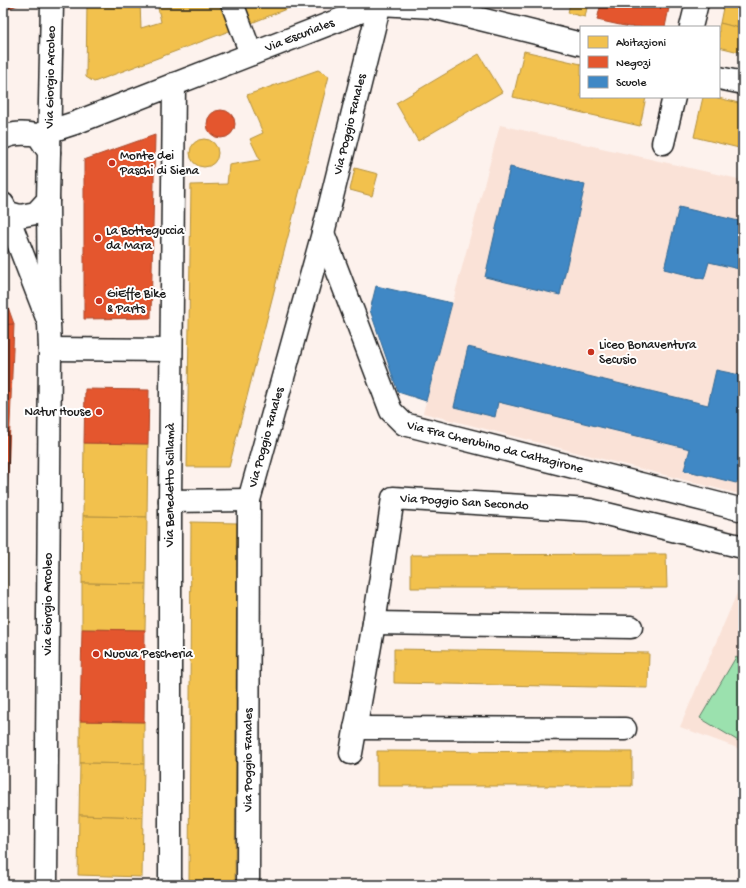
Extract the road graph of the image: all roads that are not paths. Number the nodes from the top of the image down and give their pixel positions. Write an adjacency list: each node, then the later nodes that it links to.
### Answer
1 (52, 3): 13 (street, Via Giorgio Arcoleo)
2 (232, 3): 7 (street)
3 (380, 3): 6 (street, Via Escuriales); 7 (street, Via Escuriales); 17 (street, Via Poggio Fanales)
4 (697, 3): 5 (street)
5 (691, 26)
6 (580, 44)
7 (251, 54): 10 (street, Via Escuriales)
8 (720, 78): 9 (street)
9 (743, 83)
10 (174, 84): 13 (street, Via Escuriales); 20 (street, Via Benedetto Scillamà)
11 (674, 98): 14 (street)
12 (3, 138): 13 (street)
13 (45, 139): 15 (street, Via Giorgio Arcoleo)
14 (663, 143)
15 (42, 207): 16 (street); 18 (street, Via Giorgio Arcoleo)
16 (6, 218): 18 (street, Via Giorgio Arcoleo)
17 (322, 233): 21 (street, Via Poggio Fanales); 23 (street, Via Fra Cherubino da Caltagirone)
18 (49, 323): 19 (street, Via Giorgio Arcoleo)
19 (50, 348): 20 (street); 30 (street, Via Giorgio Arcoleo)
20 (171, 350): 22 (street, Via Benedetto Scillamà)
21 (249, 500): 22 (street); 32 (street, Via Poggio Fanales)
22 (170, 501): 31 (street, Via Benedetto Scillamà)
23 (743, 510)
24 (743, 546): 25 (street, Via Poggio San Secondo)
25 (374, 623): 26 (street); 27 (street, Via Poggio San Secondo)
26 (631, 627)
27 (355, 728): 28 (street); 29 (street, Via Poggio San Secondo)
28 (625, 729)
29 (351, 753)
30 (46, 885)
31 (170, 885)
32 (248, 885)

